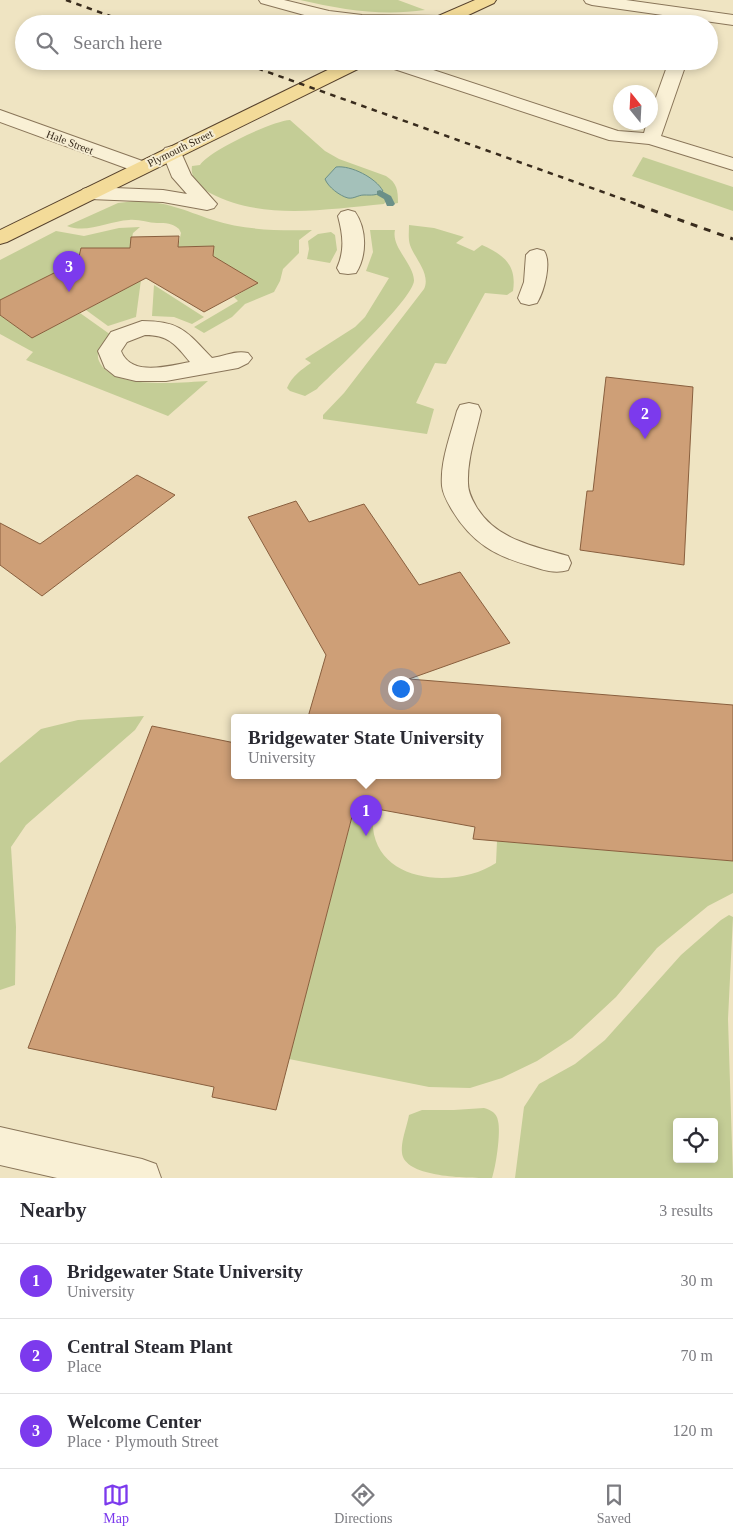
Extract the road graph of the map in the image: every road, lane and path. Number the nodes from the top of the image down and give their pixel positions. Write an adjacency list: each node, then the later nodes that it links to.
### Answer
1 (267, 0): 4 (street)
2 (488, 0): 7 (main road)
3 (592, 0): 8 (street)
4 (289, 7): 5 (street); 6 (street)
5 (310, 15)
6 (329, 15)
7 (455, 15)
8 (671, 15)
9 (718, 20): 10 (street)
10 (733, 20)
11 (341, 70): 16 (main road, Plymouth Street)
12 (415, 70): 15 (street)
13 (675, 70): 15 (street)
14 (0, 116): 18 (street, Hale Street)
15 (651, 139): 17 (street)
16 (172, 152): 18 (main road, Plymouth Street); 19 (street)
17 (733, 164)
18 (141, 167): 19 (main road, Plymouth Street)
19 (90, 193): 21 (main road, Plymouth Street)
20 (348, 216): 23 (street)
21 (0, 238)
22 (537, 255): 24 (street)
23 (348, 268)
24 (529, 298)
25 (240, 358): 26 (street)
26 (207, 366)
27 (469, 411): 28 (street)
28 (558, 563)
29 (0, 1146): 30 (street)
30 (142, 1178)

